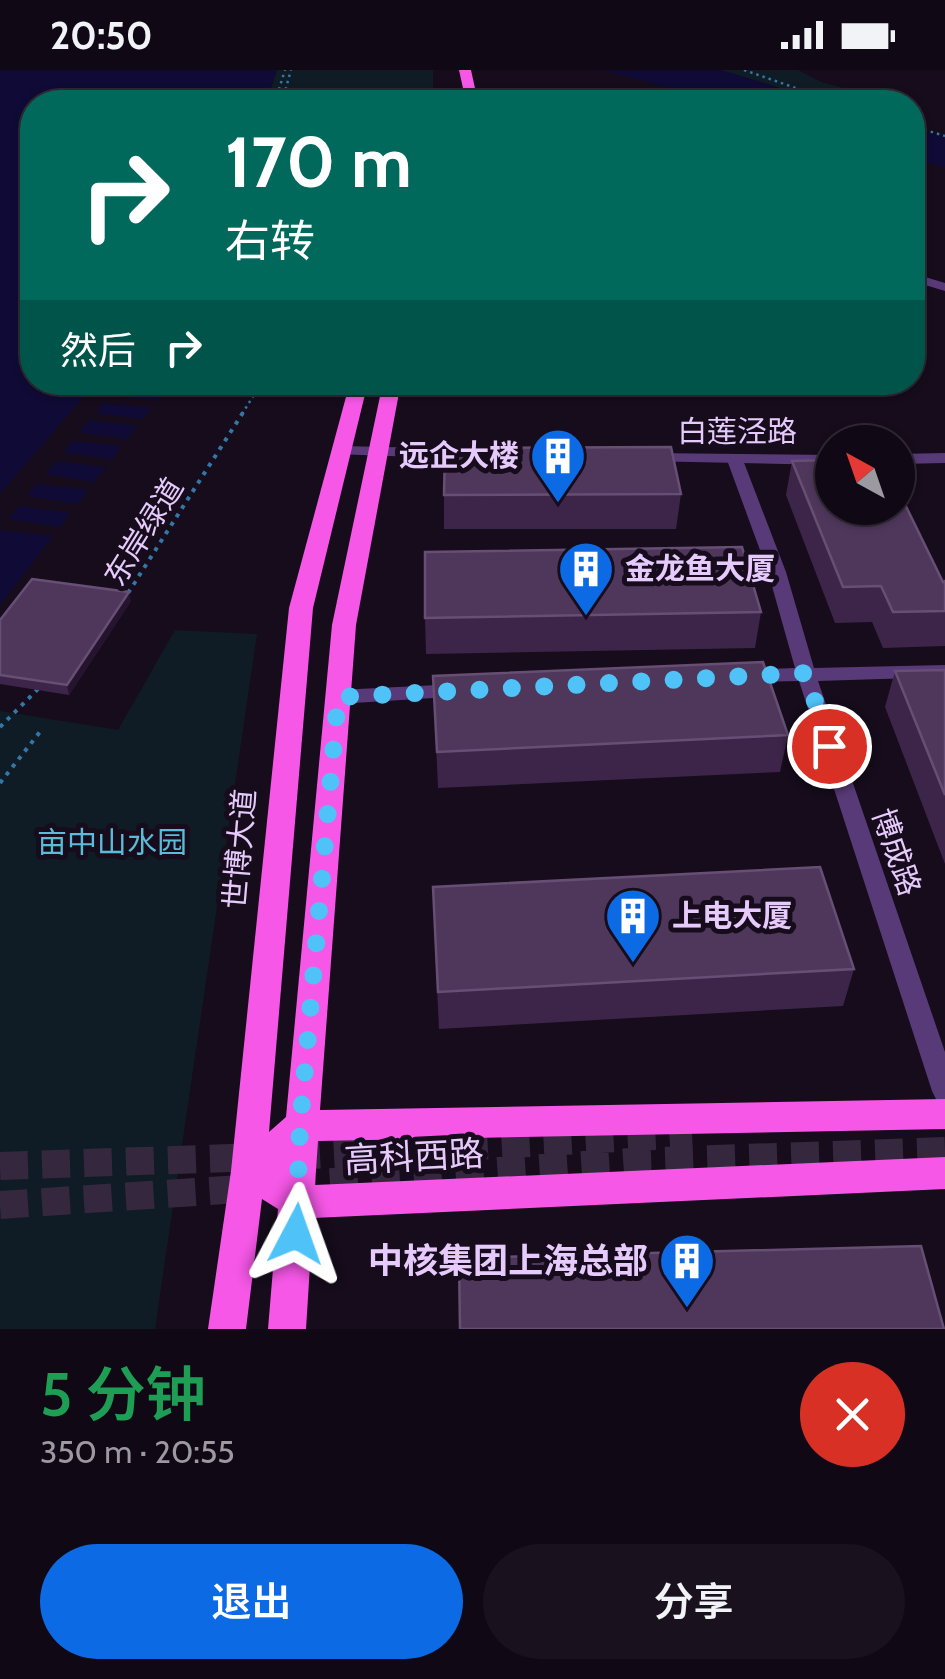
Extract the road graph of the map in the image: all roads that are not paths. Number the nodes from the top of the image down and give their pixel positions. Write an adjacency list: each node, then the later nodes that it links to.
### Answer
1 (450, 70): 2 (main road)
2 (452, 85)
3 (356, 395): 5 (main road, 世博大道)
4 (389, 395): 6 (main road)
5 (340, 451): 6 (street); 21 (main road, 世博大道)
6 (376, 452): 7 (street); 17 (main road)
7 (496, 454)
8 (635, 458): 11 (street, 白莲泾路)
9 (945, 458): 10 (street)
10 (915, 459)
11 (735, 460): 12 (street, 白莲泾路); 14 (street, 博成路)
12 (815, 460)
13 (945, 672): 14 (street)
14 (806, 673): 15 (street); 18 (street, 博成路)
15 (728, 677)
16 (474, 690): 17 (street)
17 (338, 697): 20 (main road)
18 (945, 1091)
19 (945, 1114): 20 (main road, 高科西路)
20 (300, 1126): 21 (main road); 23 (main road)
21 (248, 1171): 23 (main road); 24 (main road, 世博大道)
22 (945, 1173): 23 (main road, 高科西路)
23 (299, 1202): 25 (main road)
24 (227, 1329)
25 (287, 1329)

